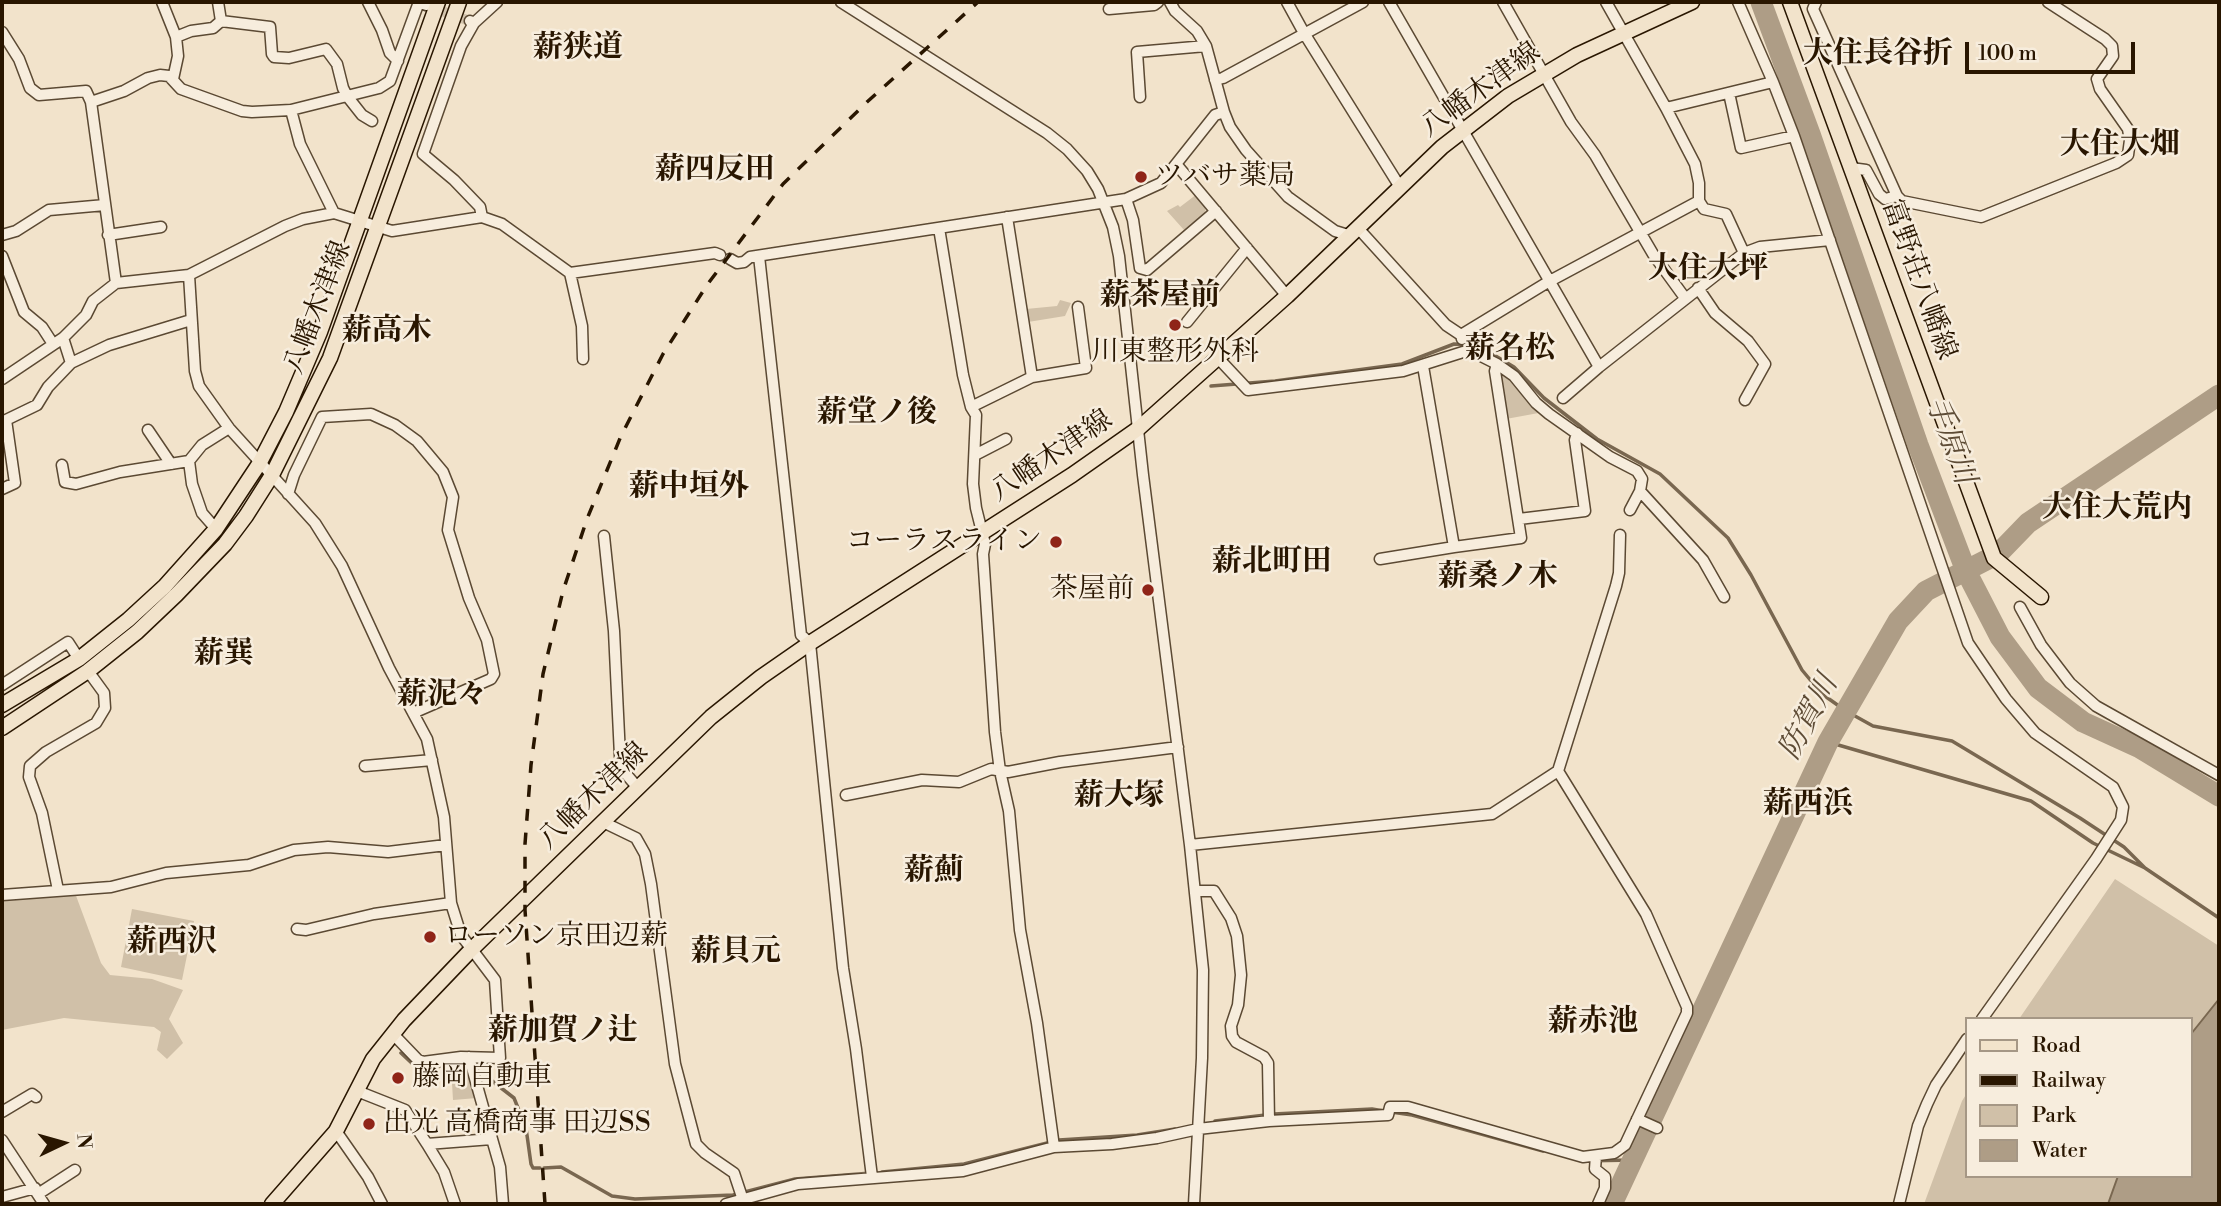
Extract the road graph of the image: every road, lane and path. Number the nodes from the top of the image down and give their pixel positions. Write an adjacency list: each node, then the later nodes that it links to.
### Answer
1 (162, 2): 25 (street)
2 (218, 2): 21 (street)
3 (368, 2): 27 (street)
4 (459, 2): 55 (main road, 八幡木津線)
5 (497, 2): 52 (street)
6 (841, 2): 48 (street)
7 (1158, 2): 20 (street)
8 (1287, 2): 22 (street)
9 (1363, 2): 22 (street)
10 (1389, 2): 40 (street)
11 (1503, 2): 28 (street)
12 (1606, 2): 23 (street)
13 (1692, 2): 23 (main road, 八幡木津線)
14 (1738, 2): 31 (street)
15 (1790, 2): 43 (main road, 富野荘八幡線)
16 (1816, 2): 45 (street)
17 (2048, 2): 45 (street)
18 (432, 4): 27 (street); 54 (main road, 八幡木津線)
19 (1176, 5): 26 (street)
20 (1109, 9)
21 (221, 21): 25 (street); 33 (street)
22 (1304, 33): 30 (street); 44 (street)
23 (1623, 33): 28 (main road, 八幡木津線); 36 (street)
24 (3, 35): 35 (street)
25 (176, 37): 29 (street)
26 (1206, 46): 30 (street); 34 (street)
27 (398, 61): 33 (street)
28 (1543, 74): 40 (main road, 八幡木津線); 59 (street)
29 (173, 79): 35 (street); 37 (street)
30 (1215, 80): 38 (street)
31 (1773, 82): 32 (street); 41 (street)
32 (1729, 93): 36 (street); 41 (street)
33 (347, 96): 37 (street); 39 (street)
34 (1140, 97)
35 (92, 102): 49 (street)
36 (1666, 108): 47 (street)
37 (290, 110): 51 (street)
38 (1224, 112): 42 (street); 58 (street)
39 (372, 121)
40 (1462, 130): 44 (main road, 八幡木津線); 69 (street)
41 (1794, 136): 62 (street)
42 (1176, 164): 46 (street); 50 (street)
43 (1851, 168): 45 (street); 114 (main road, 富野荘八幡線)
44 (1400, 187): 58 (main road, 八幡木津線)
45 (1898, 196)
46 (1126, 200): 48 (street); 50 (street)
47 (1699, 201): 59 (street); 64 (street)
48 (1105, 203): 53 (street); 92 (street)
49 (105, 205): 60 (street); 61 (street)
50 (1216, 211): 63 (street)
51 (334, 213): 54 (street); 68 (street)
52 (482, 217): 55 (street); 67 (street)
53 (1007, 217): 57 (street); 85 (street)
54 (360, 221): 55 (street); 99 (main road, 八幡木津線)
55 (376, 226): 101 (main road, 八幡木津線)
56 (161, 227): 61 (street)
57 (939, 228): 66 (street); 89 (street)
58 (1352, 231): 72 (main road, 八幡木津線); 78 (street)
59 (1641, 233): 69 (street); 73 (street)
60 (2, 234)
61 (108, 235): 70 (street)
62 (1830, 240): 64 (street); 140 (street)
63 (1247, 248): 72 (street); 76 (street)
64 (1744, 253): 71 (street)
65 (2, 256): 77 (street)
66 (759, 256): 67 (street); 116 (street)
67 (570, 273): 80 (street)
68 (189, 275): 70 (street); 75 (street)
69 (1549, 282): 78 (street); 84 (street)
70 (116, 283): 77 (street)
71 (1698, 288): 73 (street); 88 (street)
72 (1287, 296): 79 (main road, 八幡木津線)
73 (1685, 298): 84 (street)
74 (1078, 307): 85 (street)
75 (191, 320): 81 (street); 91 (street)
76 (1187, 322)
77 (58, 341): 81 (street); 86 (street)
78 (1462, 344): 82 (street); 83 (street)
79 (1218, 358): 83 (street); 92 (main road, 八幡木津線)
80 (583, 359)
81 (71, 363): 90 (street)
82 (1497, 364): 94 (street); 106 (street)
83 (1423, 366): 111 (street)
84 (1599, 367): 87 (street)
85 (1032, 377): 89 (street)
86 (2, 379)
87 (1563, 398)
88 (1745, 400)
89 (971, 407): 96 (street)
90 (4, 420): 102 (street)
91 (229, 428): 97 (street); 99 (street)
92 (1139, 428): 108 (main road, 八幡木津線); 123 (street)
93 (148, 430): 98 (street)
94 (1577, 433): 103 (street); 106 (street)
95 (1002, 446): 96 (street)
96 (975, 455): 108 (street)
97 (189, 461): 98 (street); 107 (street)
98 (171, 464): 100 (street)
99 (260, 464): 101 (street); 107 (main road, 八幡木津線)
100 (62, 465)
101 (272, 475): 104 (street); 118 (main road, 八幡木津線)
102 (2, 489)
103 (1640, 491): 105 (street); 113 (street)
104 (288, 494): 121 (street); 121 (street)
105 (1630, 510)
106 (1519, 519): 111 (street)
107 (216, 529): 117 (main road, 八幡木津線)
108 (982, 533): 116 (main road, 八幡木津線); 126 (street)
109 (1620, 535): 127 (street)
110 (604, 536): 129 (street)
111 (1454, 547): 112 (street)
112 (1380, 559)
113 (1724, 597)
114 (2041, 597)
115 (2020, 607): 128 (street)
116 (810, 643): 129 (main road, 八幡木津線); 158 (street)
117 (79, 659): 119 (street); 120 (main road, 八幡木津線)
118 (88, 671): 122 (main road, 八幡木津線); 134 (street)
119 (2, 685)
120 (2, 705)
121 (413, 713): 124 (street)
122 (2, 728)
123 (1178, 747): 126 (street); 133 (street)
124 (432, 760): 125 (street); 132 (street)
125 (365, 766)
126 (1000, 771): 130 (street); 154 (street)
127 (1558, 771): 133 (street); 148 (street)
128 (2219, 775)
129 (638, 788): 131 (main road, 八幡木津線)
130 (846, 794)
131 (604, 822): 139 (main road, 八幡木津線); 162 (street)
132 (446, 845): 134 (street); 137 (street)
133 (1191, 845): 135 (street)
134 (58, 890): 136 (street)
135 (1195, 891): 147 (street); 150 (street)
136 (2, 895)
137 (451, 903): 138 (street); 139 (street)
138 (297, 929)
139 (471, 950): 141 (main road, 八幡木津線); 143 (street)
140 (1983, 1017)
141 (393, 1034): 143 (street); 144 (main road, 八幡木津線)
142 (1966, 1040): 171 (street)
143 (468, 1057): 152 (street)
144 (357, 1091): 151 (main road, 八幡木津線); 155 (street)
145 (36, 1097): 146 (street)
146 (2, 1112)
147 (1269, 1116): 150 (street); 156 (street)
148 (1640, 1120): 149 (street); 156 (street)
149 (1657, 1128)
150 (1198, 1129): 154 (street); 169 (street)
151 (336, 1131): 163 (main road, 八幡木津線); 164 (street)
152 (492, 1139): 155 (street); 166 (street)
153 (2, 1140): 161 (street)
154 (1054, 1143): 158 (street)
155 (427, 1144): 165 (street)
156 (1596, 1156): 170 (street)
157 (75, 1170): 161 (street)
158 (872, 1173): 159 (street)
159 (770, 1192): 162 (street); 168 (street)
160 (2, 1196): 161 (street)
161 (39, 1196)
162 (742, 1196): 167 (street)
163 (272, 1204)
164 (382, 1204)
165 (455, 1204)
166 (503, 1204)
167 (726, 1204)
168 (772, 1204)
169 (1194, 1204)
170 (1598, 1204)
171 (1899, 1204)

